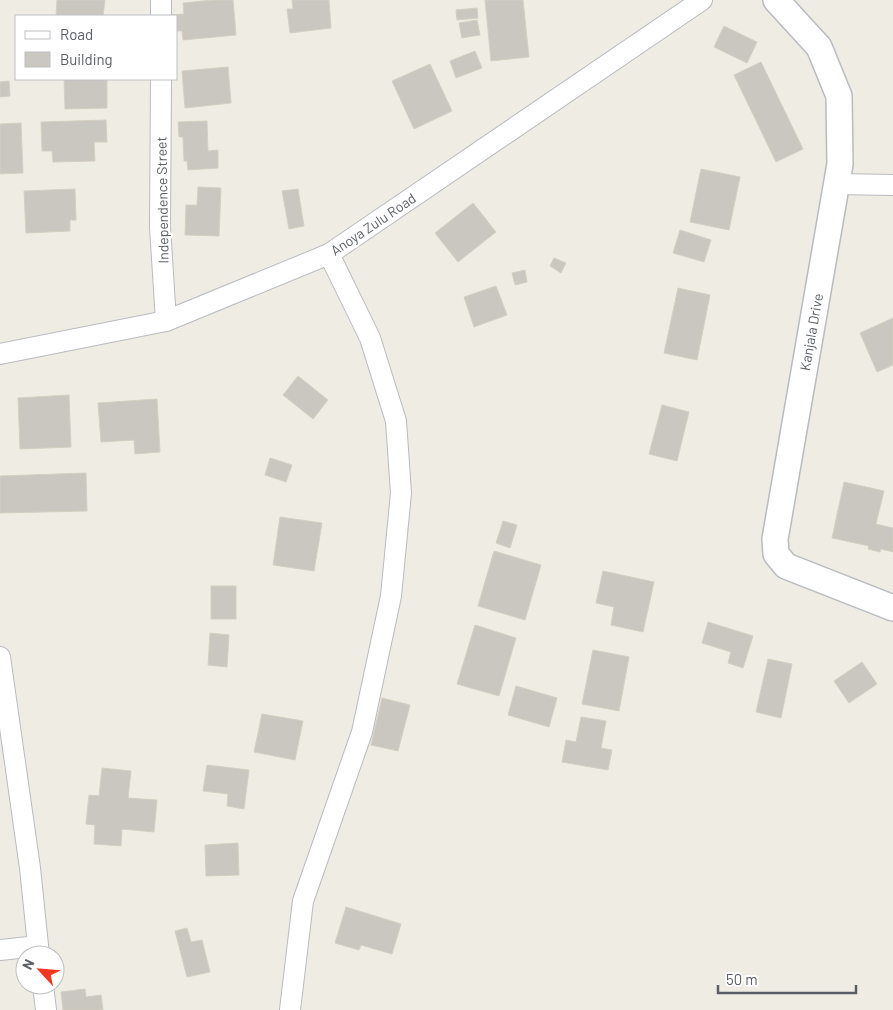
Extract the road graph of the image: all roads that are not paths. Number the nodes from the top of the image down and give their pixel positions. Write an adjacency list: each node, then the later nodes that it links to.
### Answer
1 (161, 0): 4 (street)
2 (702, 0): 8 (street, Anoya Zulu Road)
3 (776, 0): 6 (street, Kanjala Drive)
4 (161, 15)
5 (161, 80): 9 (street, Independence Street)
6 (836, 184): 7 (street); 11 (street, Kanjala Drive)
7 (893, 185)
8 (330, 254): 9 (street, Anoya Zulu Road); 18 (street)
9 (166, 321): 10 (street, Anoya Zulu Road)
10 (0, 354)
11 (893, 608)
12 (0, 657): 13 (street)
13 (38, 945)
14 (0, 950): 15 (street)
15 (15, 950)
16 (44, 995): 17 (street)
17 (46, 1010)
18 (290, 1010)

